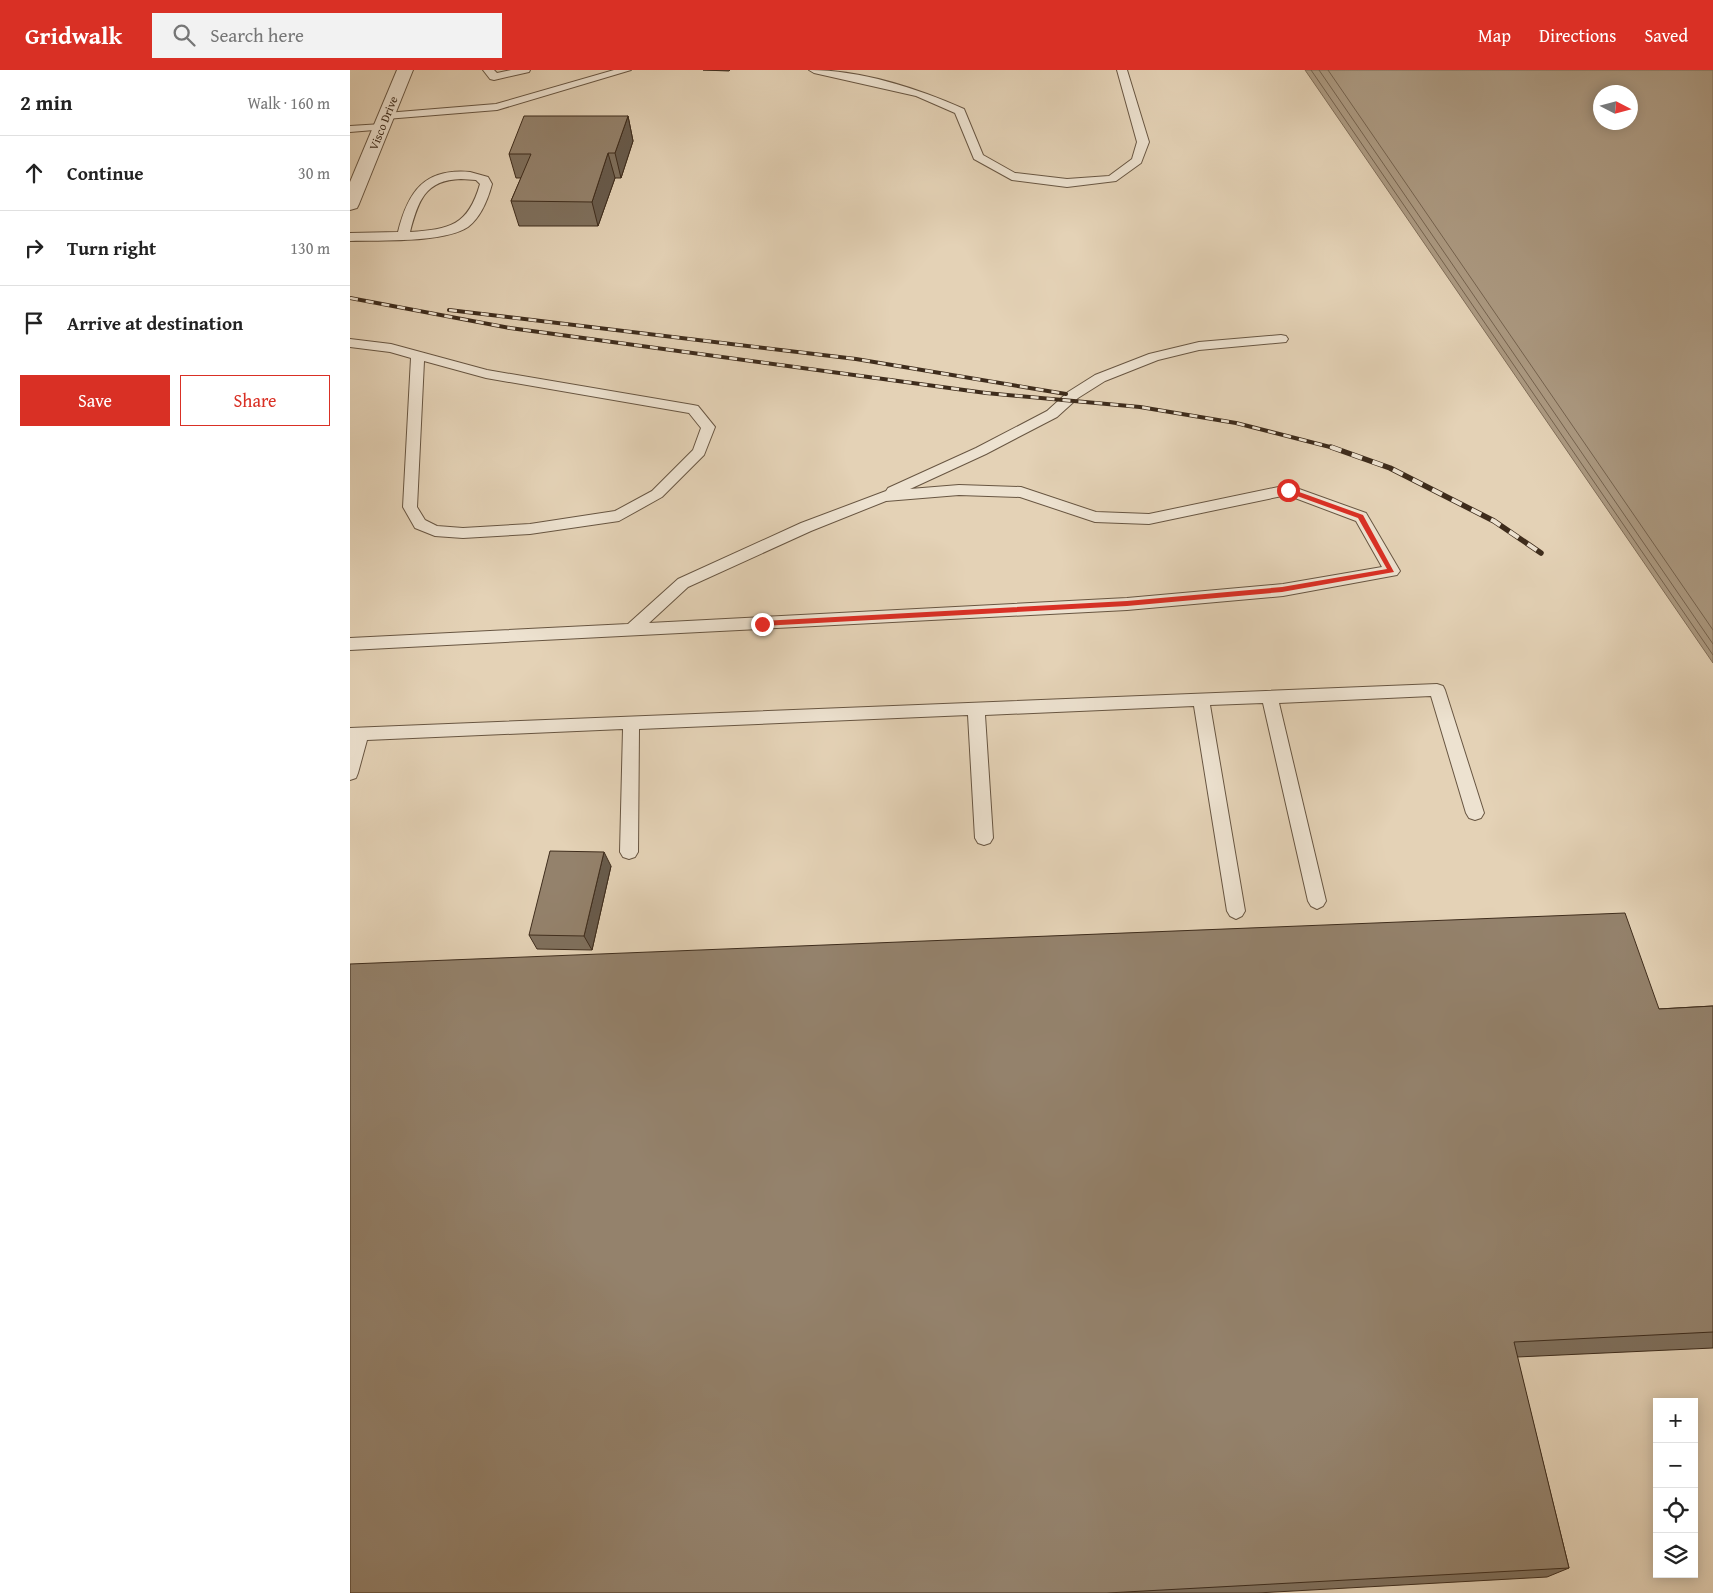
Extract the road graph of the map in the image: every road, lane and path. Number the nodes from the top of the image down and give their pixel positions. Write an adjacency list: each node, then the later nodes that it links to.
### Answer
1 (405, 70): 7 (street, Visco Drive)
2 (488, 70): 3 (lane)
3 (525, 70)
4 (626, 70): 7 (lane)
5 (814, 70): 6 (lane)
6 (1122, 70)
7 (384, 121): 8 (lane); 9 (street, Visco Drive)
8 (350, 129)
9 (350, 204)
10 (403, 234): 10 (lane); 11 (lane)
11 (350, 237)
12 (1281, 339): 15 (lane)
13 (350, 343): 14 (lane)
14 (418, 355): 14 (lane)
15 (884, 496): 16 (lane); 16 (lane)
16 (632, 629): 17 (lane)
17 (350, 644)
18 (1269, 696): 19 (lane); 24 (lane); 27 (lane)
19 (1201, 699): 20 (lane); 28 (lane)
20 (976, 709): 21 (lane); 25 (lane)
21 (631, 723): 22 (lane); 26 (lane)
22 (355, 734): 23 (lane)
23 (350, 773)
24 (1475, 813)
25 (984, 838)
26 (629, 852)
27 (1317, 901)
28 (1236, 911)

